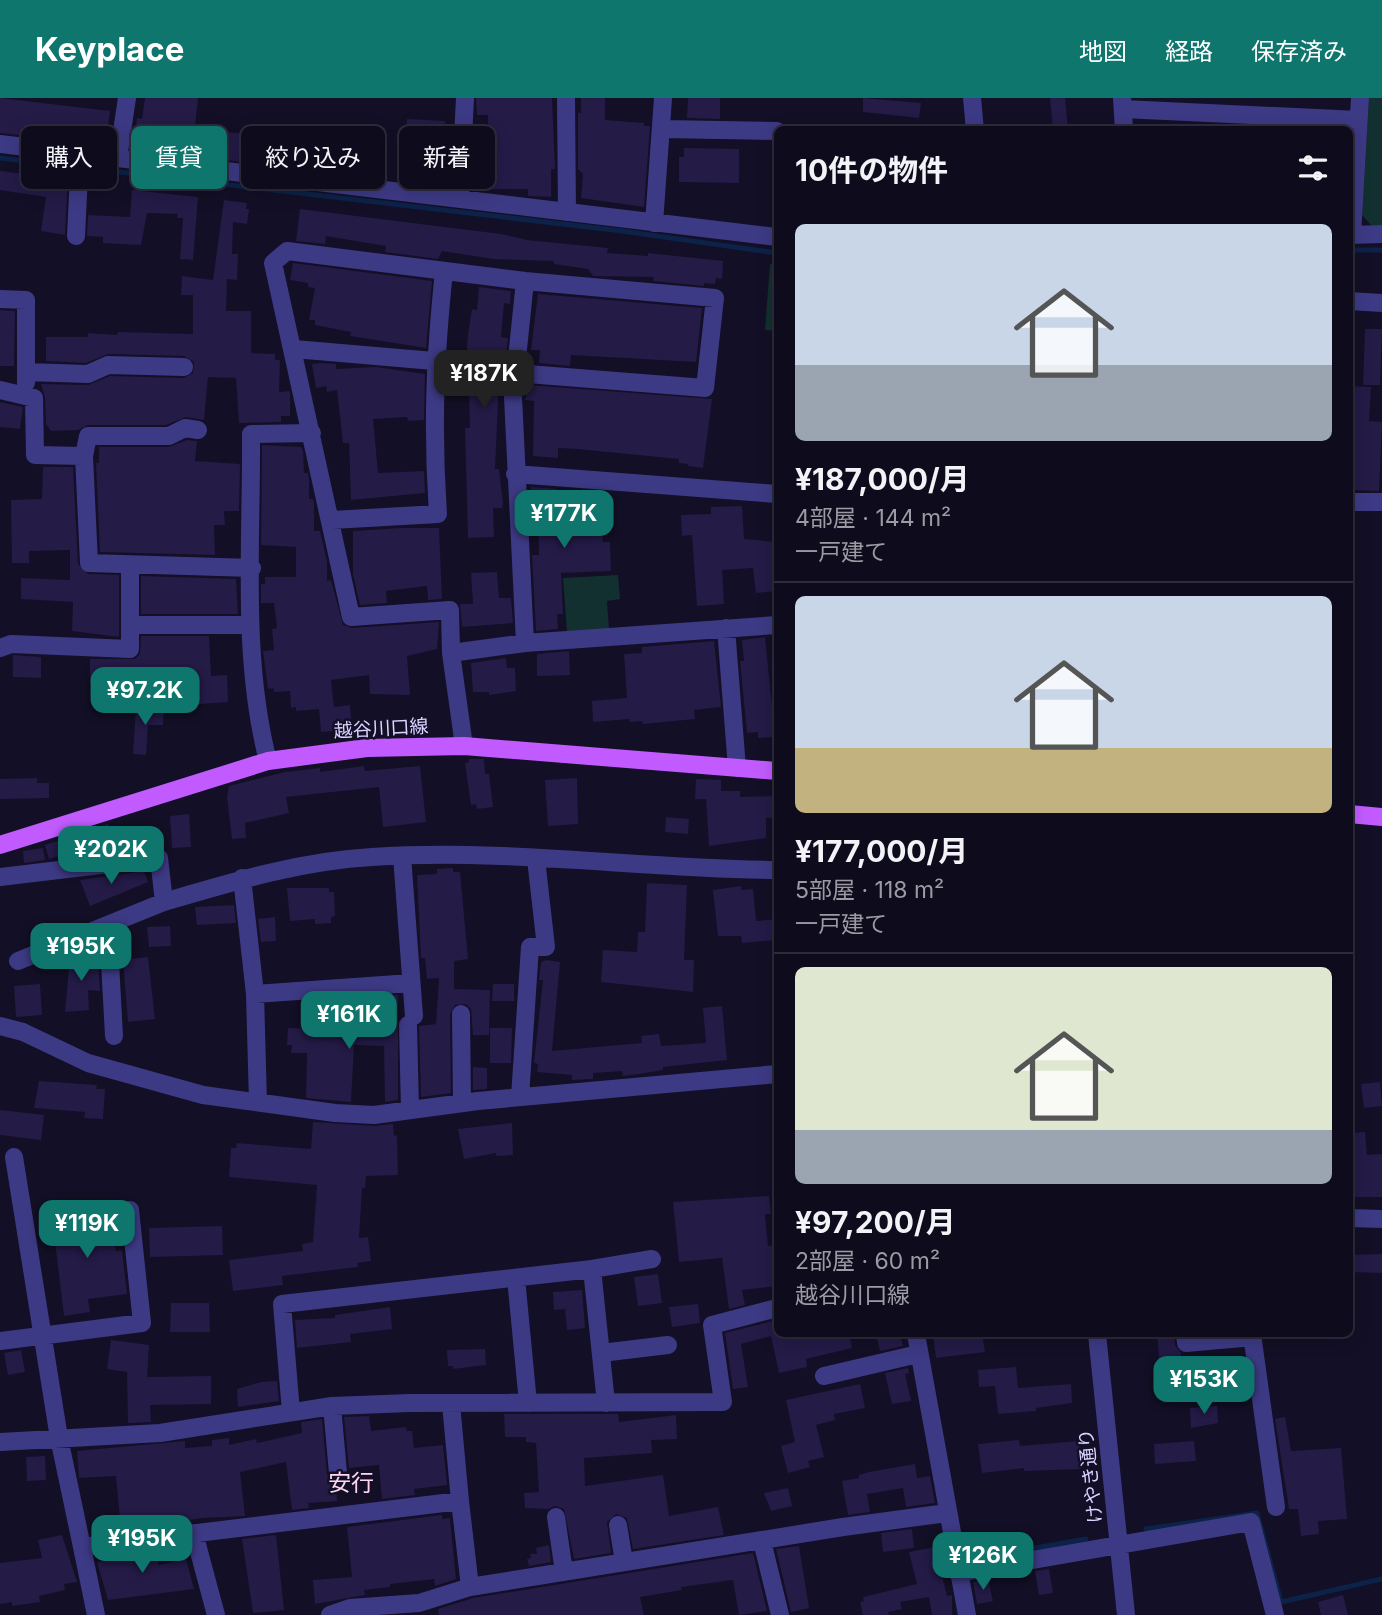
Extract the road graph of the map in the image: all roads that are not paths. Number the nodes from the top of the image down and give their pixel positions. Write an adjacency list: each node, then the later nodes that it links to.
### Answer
1 (127, 98): 15 (street)
2 (465, 98): 17 (street)
3 (566, 98): 19 (street)
4 (663, 98): 11 (street)
5 (972, 98): 9 (street)
6 (1360, 98): 8 (street)
7 (1122, 103): 8 (street); 10 (street)
8 (1358, 120): 18 (street)
9 (975, 126)
10 (1124, 126)
11 (662, 129): 12 (street); 20 (street)
12 (774, 131)
13 (0, 144): 14 (street)
14 (21, 146)
15 (118, 158): 17 (street)
16 (78, 189): 23 (street)
17 (460, 198): 19 (street)
18 (1353, 202)
19 (567, 212): 20 (street)
20 (654, 223): 24 (street)
21 (1382, 234): 22 (street)
22 (1353, 235)
23 (76, 236)
24 (774, 237)
25 (444, 271): 26 (street); 30 (street); 31 (street)
26 (525, 281): 34 (street); 34 (street)
27 (0, 299): 33 (street)
28 (1353, 302): 29 (street)
29 (1382, 303)
30 (294, 349): 31 (street); 38 (street)
31 (434, 361): 44 (street)
32 (184, 367): 33 (street)
33 (26, 372): 36 (street)
34 (514, 373): 40 (street)
35 (0, 390): 36 (street)
36 (26, 394): 39 (street)
37 (198, 430): 39 (street)
38 (312, 433): 44 (street); 46 (street)
39 (84, 456): 45 (street)
40 (515, 474): 41 (street); 51 (street)
41 (774, 494)
42 (1353, 502): 43 (street)
43 (1382, 502)
44 (332, 520): 53 (street)
45 (130, 566): 46 (street); 47 (street)
46 (251, 568): 48 (street)
47 (130, 625): 48 (street); 52 (street)
48 (250, 625): 55 (street)
49 (774, 625): 50 (street)
50 (726, 628): 51 (street); 56 (street)
51 (525, 643): 53 (street)
52 (0, 648)
53 (450, 653): 54 (street)
54 (464, 746): 55 (main road, 越谷川口線); 56 (main road, 越谷川口線)
55 (268, 761): 60 (main road, 越谷川口線)
56 (737, 768): 57 (main road, 越谷川口線)
57 (774, 771)
58 (1353, 814): 59 (main road)
59 (1382, 817)
60 (0, 845)
61 (402, 856): 62 (street); 65 (street); 69 (street)
62 (536, 859): 63 (street); 75 (street)
63 (774, 870)
64 (0, 877): 66 (street)
65 (242, 878): 66 (street); 70 (street)
66 (164, 902): 67 (street)
67 (108, 925): 68 (street); 73 (street)
68 (18, 961)
69 (411, 983): 70 (street); 78 (street)
70 (255, 994): 76 (street)
71 (461, 1014): 77 (street)
72 (0, 1026): 76 (street)
73 (114, 1036)
74 (774, 1074): 75 (street)
75 (520, 1097): 77 (street)
76 (258, 1102): 78 (street)
77 (462, 1102): 78 (street)
78 (410, 1111)
79 (14, 1157): 87 (street)
80 (130, 1210): 87 (street)
81 (1353, 1218): 82 (street)
82 (1382, 1219)
83 (652, 1259): 84 (street)
84 (592, 1269): 85 (street); 95 (street)
85 (516, 1278): 98 (street); 102 (street)
86 (774, 1309): 99 (street)
87 (43, 1337): 93 (street); 103 (street)
88 (916, 1337): 96 (street)
89 (1097, 1337): 113 (street, けやき通り)
90 (1185, 1337): 91 (street)
91 (1236, 1337)
92 (1252, 1337): 107 (street)
93 (0, 1341)
94 (668, 1345): 95 (street)
95 (601, 1353): 99 (street)
96 (918, 1353): 97 (street); 108 (street)
97 (824, 1376)
98 (528, 1403): 99 (street); 100 (street)
99 (606, 1403)
100 (451, 1404): 101 (street); 106 (street)
101 (332, 1406): 102 (street); 105 (street)
102 (291, 1412): 103 (street)
103 (59, 1438): 104 (street); 114 (street)
104 (0, 1441)
105 (338, 1473)
106 (460, 1501): 111 (street); 118 (street)
107 (1276, 1507)
108 (947, 1513): 112 (street); 117 (street)
109 (556, 1517): 116 (street)
110 (618, 1525): 115 (street)
111 (194, 1533): 114 (street); 121 (street)
112 (762, 1541): 115 (street); 123 (street)
113 (1118, 1544): 117 (street); 125 (street, けやき通り); 126 (street)
114 (82, 1547): 120 (street)
115 (624, 1562): 116 (street)
116 (564, 1572): 118 (street)
117 (958, 1573): 124 (street)
118 (470, 1587): 119 (street)
119 (420, 1609): 122 (street)
120 (96, 1615)
121 (216, 1615)
122 (330, 1615)
123 (780, 1615)
124 (967, 1615)
125 (1126, 1615)
126 (1275, 1615)

